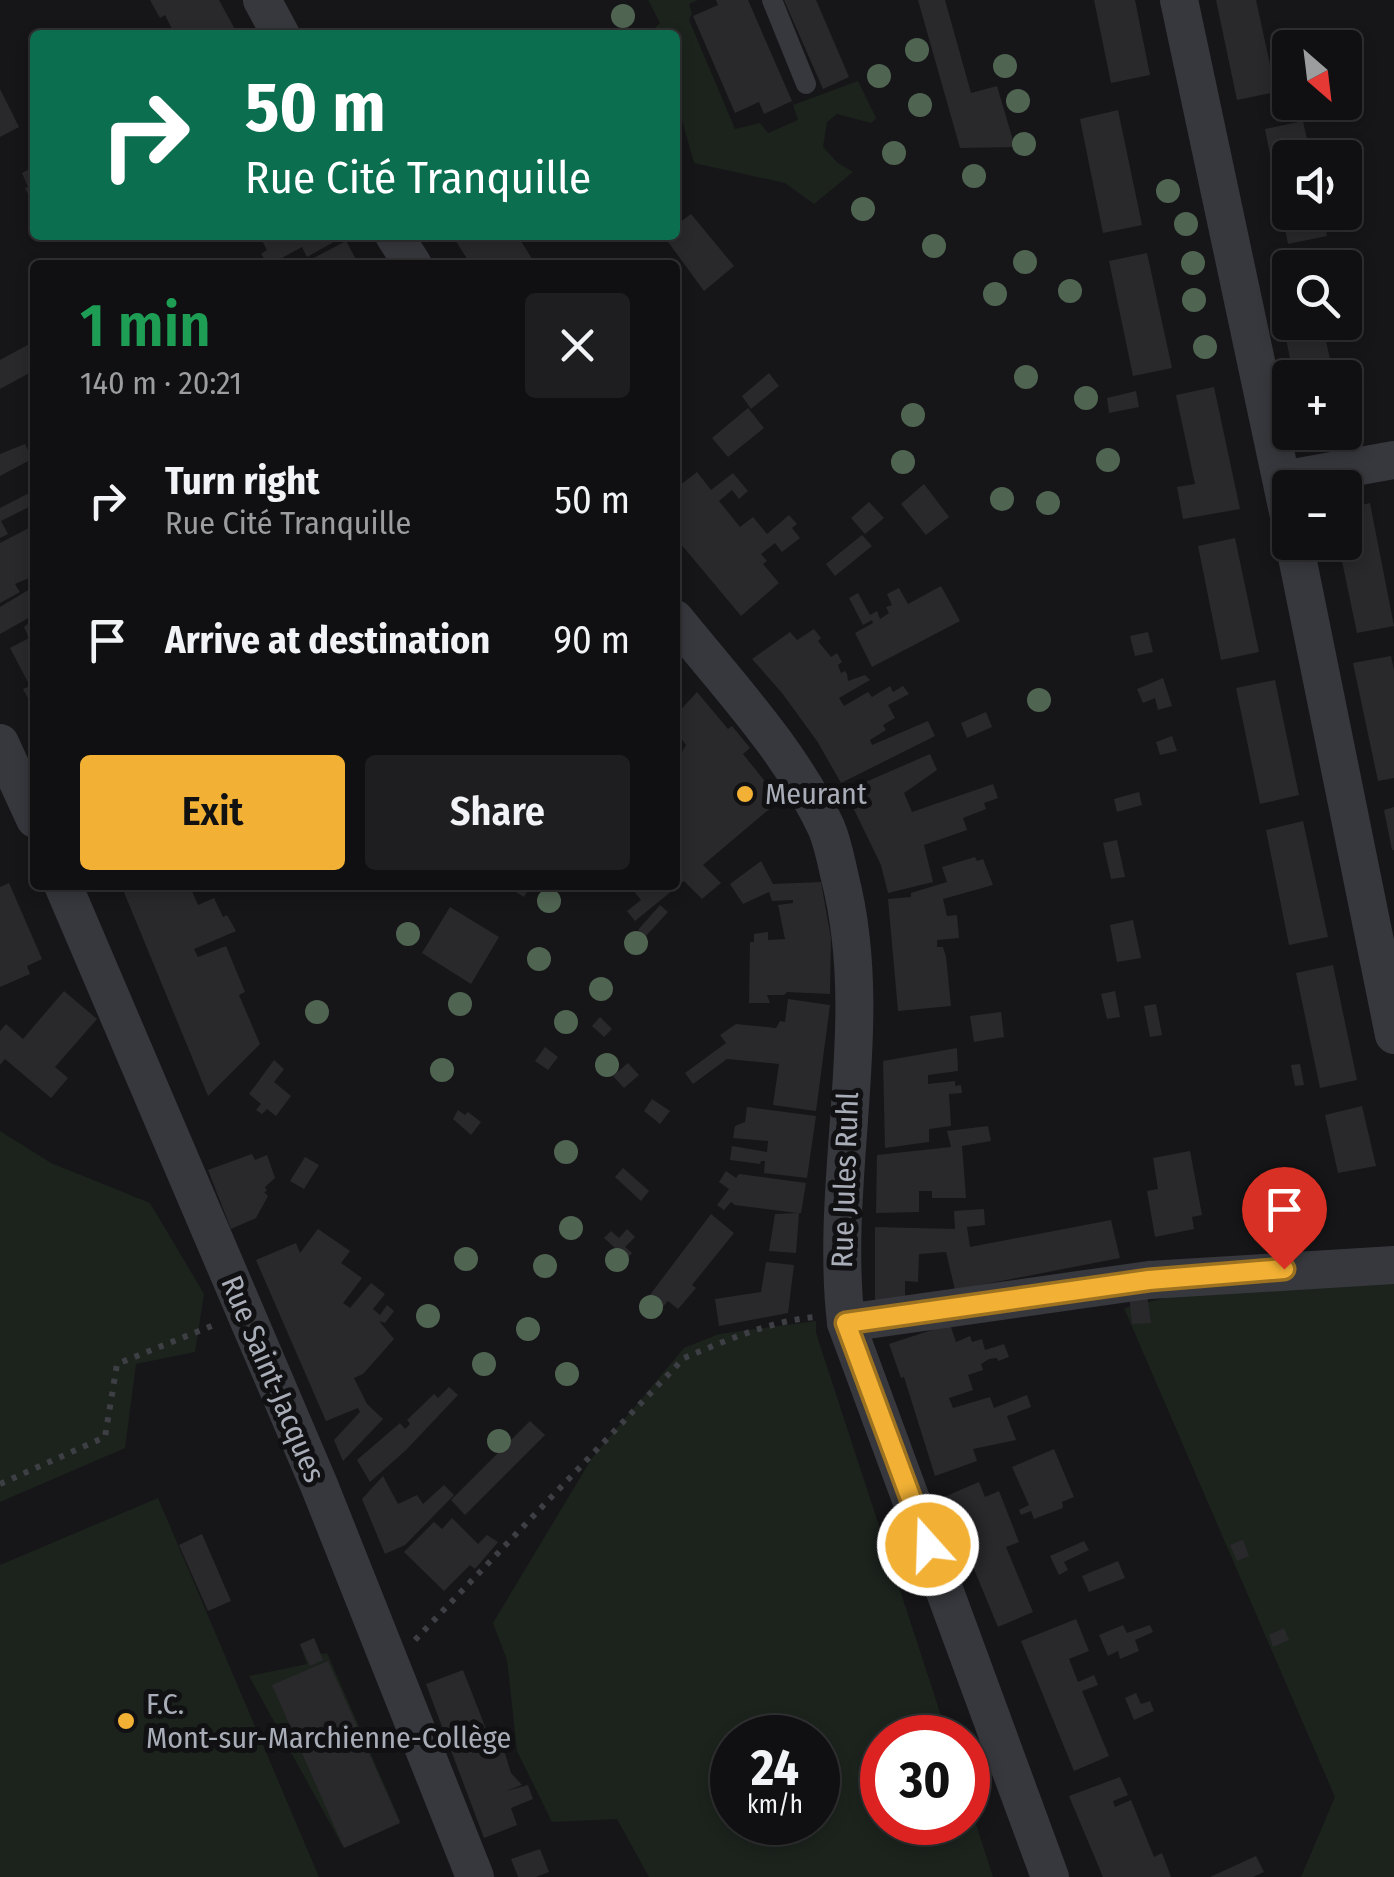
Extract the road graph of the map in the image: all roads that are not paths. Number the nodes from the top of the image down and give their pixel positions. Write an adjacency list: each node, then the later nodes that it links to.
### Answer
1 (262, 0): 4 (street)
2 (772, 0): 5 (lane)
3 (1179, 0): 7 (street)
4 (279, 30)
5 (806, 84)
6 (1394, 460): 8 (street)
7 (1280, 470)
8 (1338, 470)
9 (1298, 560): 14 (street)
10 (680, 625): 16 (street, Rue Jules Ruhl)
11 (0, 743): 12 (street)
12 (30, 808)
13 (65, 890): 17 (street, Rue Saint-Jacques)
14 (1394, 1035)
15 (1394, 1265): 16 (street)
16 (846, 1323): 18 (street, Rue Jules Ruhl)
17 (475, 1877)
18 (1050, 1877)

